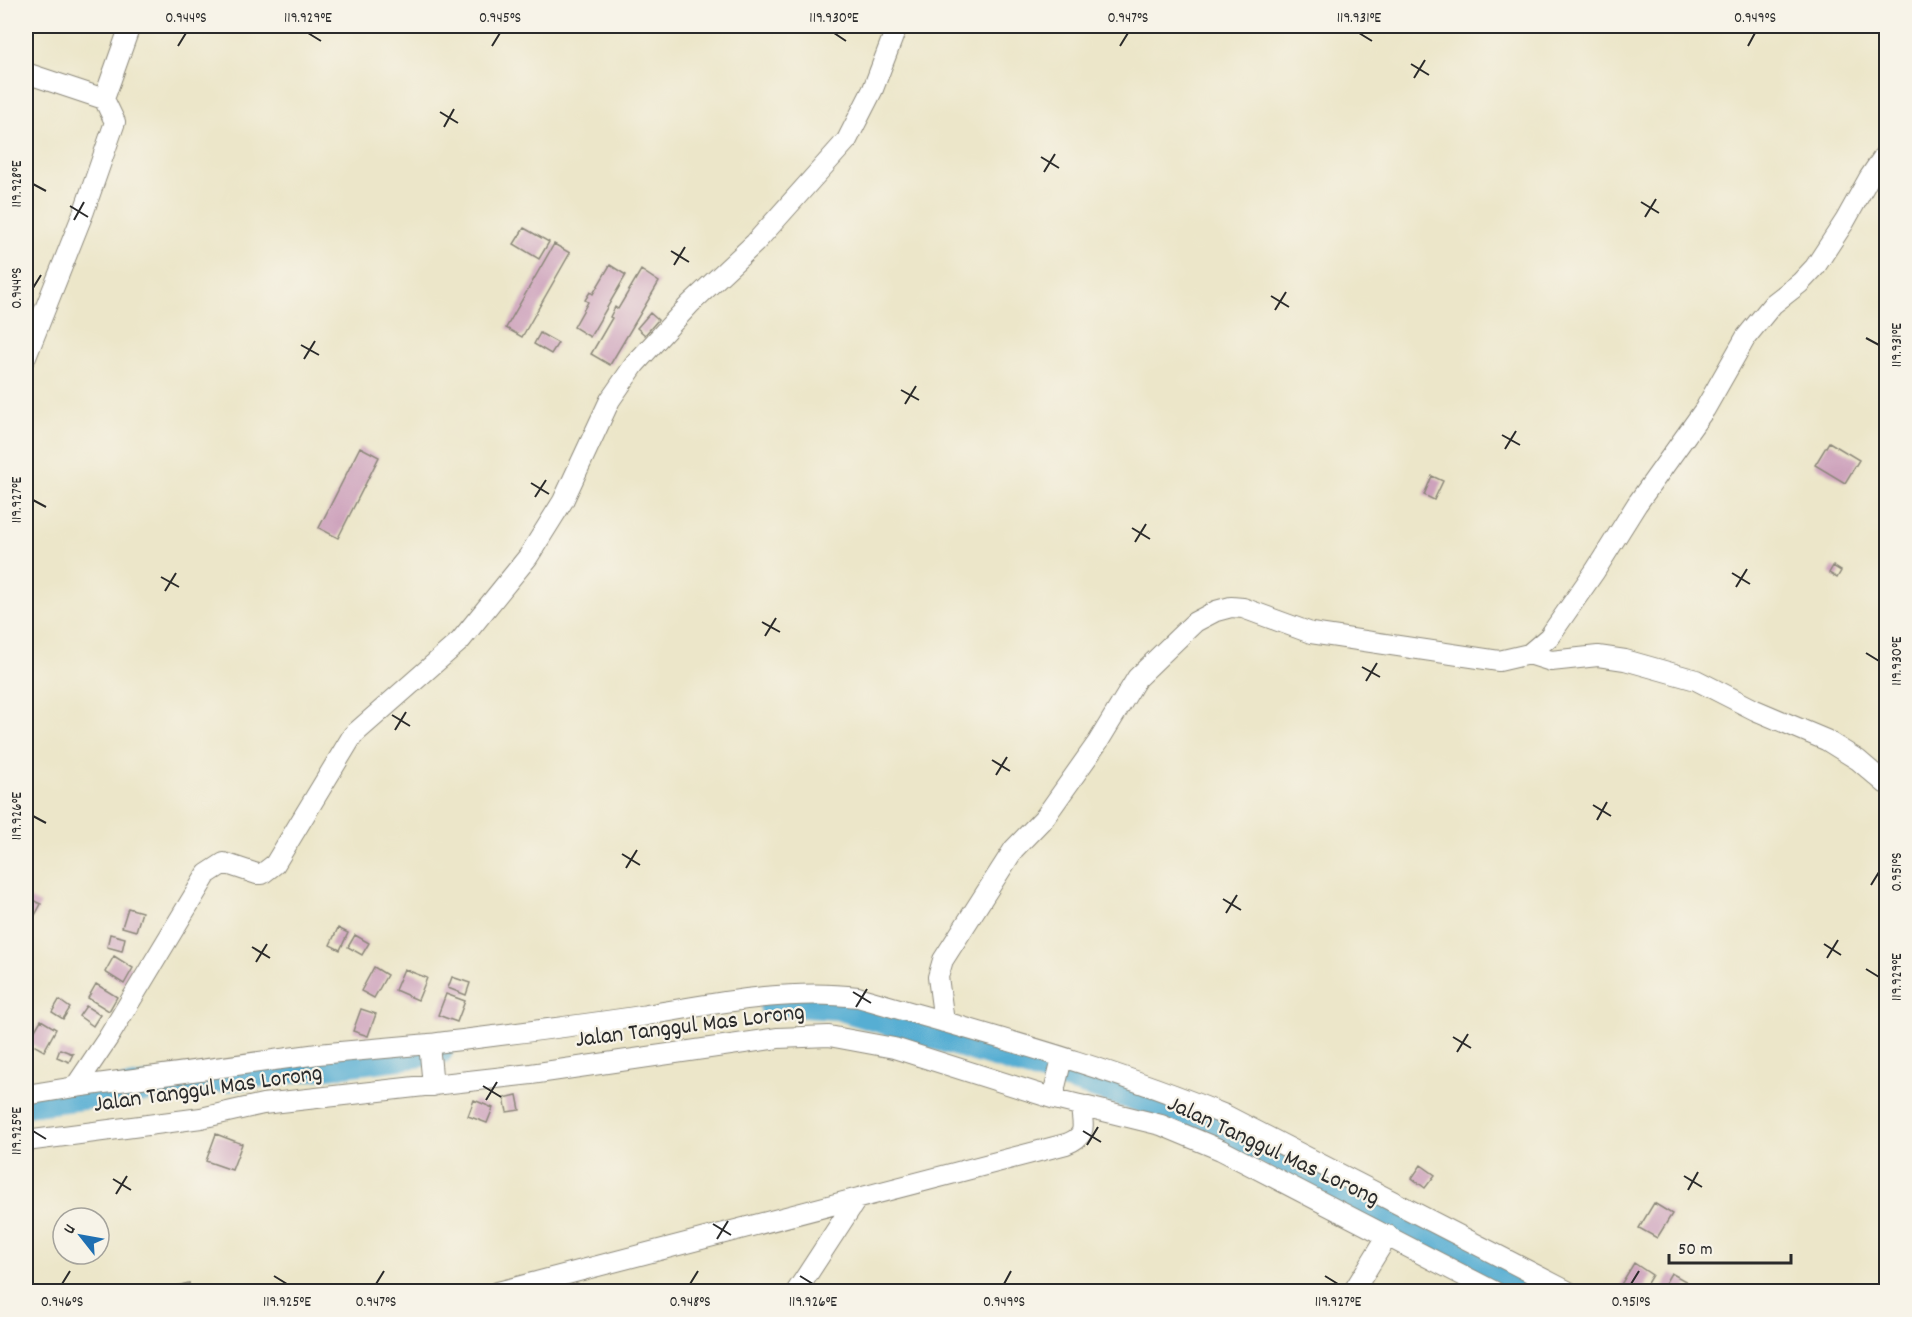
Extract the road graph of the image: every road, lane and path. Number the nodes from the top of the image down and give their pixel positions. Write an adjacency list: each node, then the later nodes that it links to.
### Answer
1 (130, 26): 4 (street)
2 (897, 26): 12 (street)
3 (26, 72): 4 (street)
4 (104, 99): 6 (street)
5 (1887, 153): 7 (street)
6 (26, 357)
7 (1529, 654): 8 (street); 9 (street)
8 (1887, 784)
9 (944, 1022): 10 (street); 11 (street)
10 (1062, 1061): 13 (street); 23 (street)
11 (431, 1064): 12 (street); 13 (street, Jalan Tanggul Mas Lorong); 16 (street, Jalan Tanggul Mas Lorong)
12 (75, 1087): 14 (street)
13 (1055, 1093): 15 (street, Jalan Tanggul Mas Lorong)
14 (26, 1095)
15 (1081, 1105): 17 (street); 18 (street, Jalan Tanggul Mas Lorong)
16 (26, 1142)
17 (856, 1200): 19 (street); 20 (street)
18 (1388, 1235): 21 (street); 22 (street, Jalan Tanggul Mas Lorong)
19 (498, 1292)
20 (796, 1292)
21 (1353, 1292)
22 (1495, 1292)
23 (1569, 1292)

